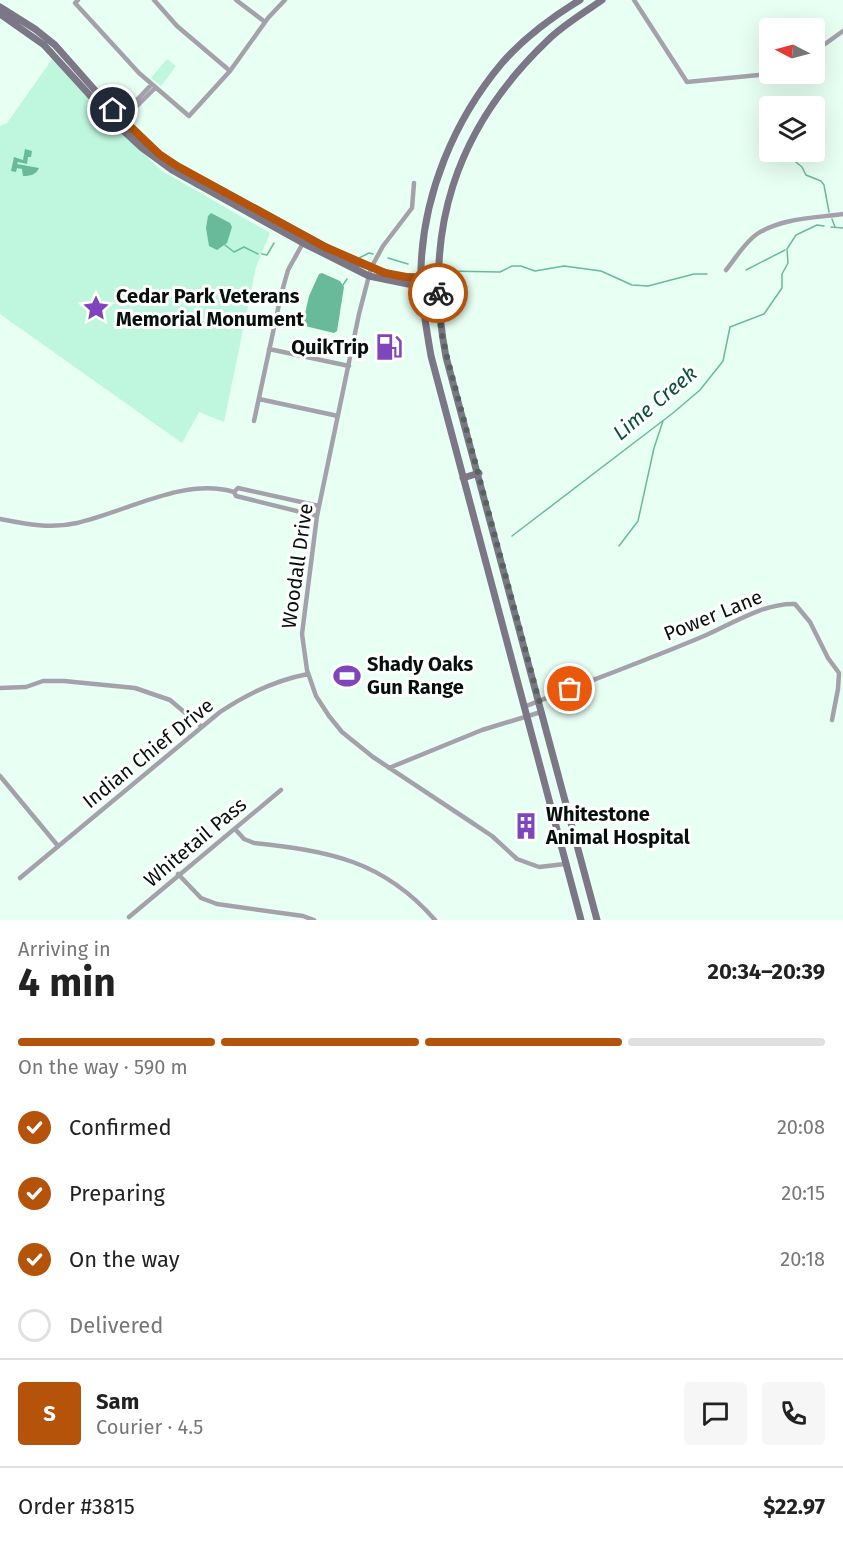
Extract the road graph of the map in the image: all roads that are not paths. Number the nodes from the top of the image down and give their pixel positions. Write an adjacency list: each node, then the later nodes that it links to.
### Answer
1 (154, 0): 13 (street)
2 (236, 0): 10 (street)
3 (285, 0): 10 (street)
4 (580, 0): 22 (main road)
5 (602, 0): 23 (main road)
6 (634, 0): 14 (street)
7 (77, 1): 15 (street)
8 (0, 7): 16 (main road)
9 (0, 14): 16 (main road)
10 (265, 22): 13 (street)
11 (843, 31): 12 (street)
12 (825, 44)
13 (230, 71): 15 (street)
14 (759, 75)
15 (153, 86): 16 (street)
16 (120, 121): 19 (main road); 21 (main road)
17 (414, 183): 21 (street, Woodall Drive)
18 (843, 214): 20 (street)
19 (303, 243): 21 (main road); 24 (street)
20 (726, 270)
21 (370, 272): 22 (main road); 25 (street, Woodall Drive)
22 (422, 282): 23 (main road); 30 (main road)
23 (437, 282): 29 (main road)
24 (269, 349): 25 (street); 26 (street)
25 (349, 366): 27 (street, Woodall Drive)
26 (259, 399): 27 (street); 28 (street)
27 (338, 416): 32 (street, Woodall Drive)
28 (254, 421)
29 (479, 473): 30 (main road); 37 (main road)
30 (463, 478): 38 (main road)
31 (234, 492): 32 (street); 33 (street); 34 (street)
32 (319, 506): 33 (street, Woodall Drive)
33 (317, 516): 35 (street, Woodall Drive)
34 (0, 519)
35 (308, 674): 42 (street, Indian Chief Drive); 43 (street, Woodall Drive)
36 (0, 688): 42 (street)
37 (539, 701): 38 (street, Power Lane); 39 (main road); 41 (street, Power Lane)
38 (523, 707): 40 (main road)
39 (542, 712): 40 (street); 55 (main road)
40 (525, 716): 43 (street); 48 (main road)
41 (832, 720)
42 (202, 727): 47 (street, Indian Chief Drive)
43 (389, 768): 48 (street, Woodall Drive)
44 (0, 776): 47 (street)
45 (281, 790): 46 (street, Whitetail Pass)
46 (234, 830): 49 (street, Whitetail Pass); 53 (street)
47 (58, 846): 50 (street, Indian Chief Drive)
48 (565, 864): 54 (main road)
49 (178, 874): 51 (street, Whitetail Pass); 52 (street)
50 (20, 879)
51 (129, 917)
52 (314, 920)
53 (435, 920)
54 (580, 920)
55 (597, 920)

